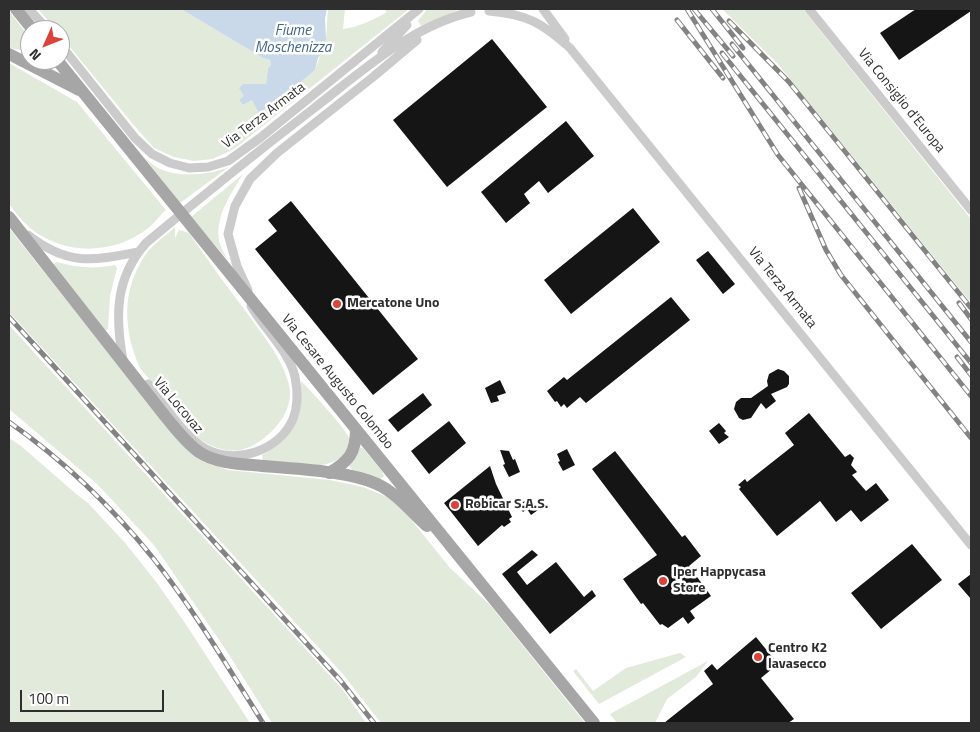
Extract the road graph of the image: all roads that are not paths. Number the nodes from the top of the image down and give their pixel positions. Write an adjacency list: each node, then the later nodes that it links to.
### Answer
1 (16, 9): 8 (main road)
2 (29, 9): 9 (street)
3 (419, 9): 13 (street, Via Terza Armata); 14 (street, Via Terza Armata)
4 (543, 9): 11 (street, Via Terza Armata)
5 (809, 9): 17 (street, Via Consiglio d'Europa)
6 (467, 10): 7 (street, Via Terza Armata); 10 (street, Via Terza Armata)
7 (491, 10): 11 (street, Via Terza Armata)
8 (25, 20)
9 (39, 20)
10 (439, 23): 14 (street, Via Terza Armata); 22 (street, Via Terza Armata)
11 (570, 48): 27 (street, Via Terza Armata)
12 (9, 54): 16 (main road)
13 (70, 56)
14 (374, 61): 20 (street, Via Terza Armata)
15 (65, 70): 16 (main road, Via Cesare Augusto Colombo)
16 (83, 93): 21 (main road, Via Cesare Augusto Colombo)
17 (971, 210)
18 (9, 217): 19 (main road, Via Locovaz)
19 (18, 228): 20 (street); 24 (main road, Via Locovaz)
20 (138, 252): 23 (street, Via Terza Armata)
21 (240, 286): 22 (main road, Via Cesare Augusto Colombo); 23 (street, Via Locovaz)
22 (253, 302): 25 (main road, Via Cesare Augusto Colombo)
23 (120, 342): 24 (street, Via Terza Armata)
24 (124, 365): 26 (main road, Via Locovaz)
25 (356, 429): 26 (main road); 28 (main road, Via Cesare Augusto Colombo)
26 (329, 473): 28 (main road, Via Locovaz)
27 (971, 545)
28 (461, 558): 29 (main road, Via Cesare Augusto Colombo)
29 (594, 723)

